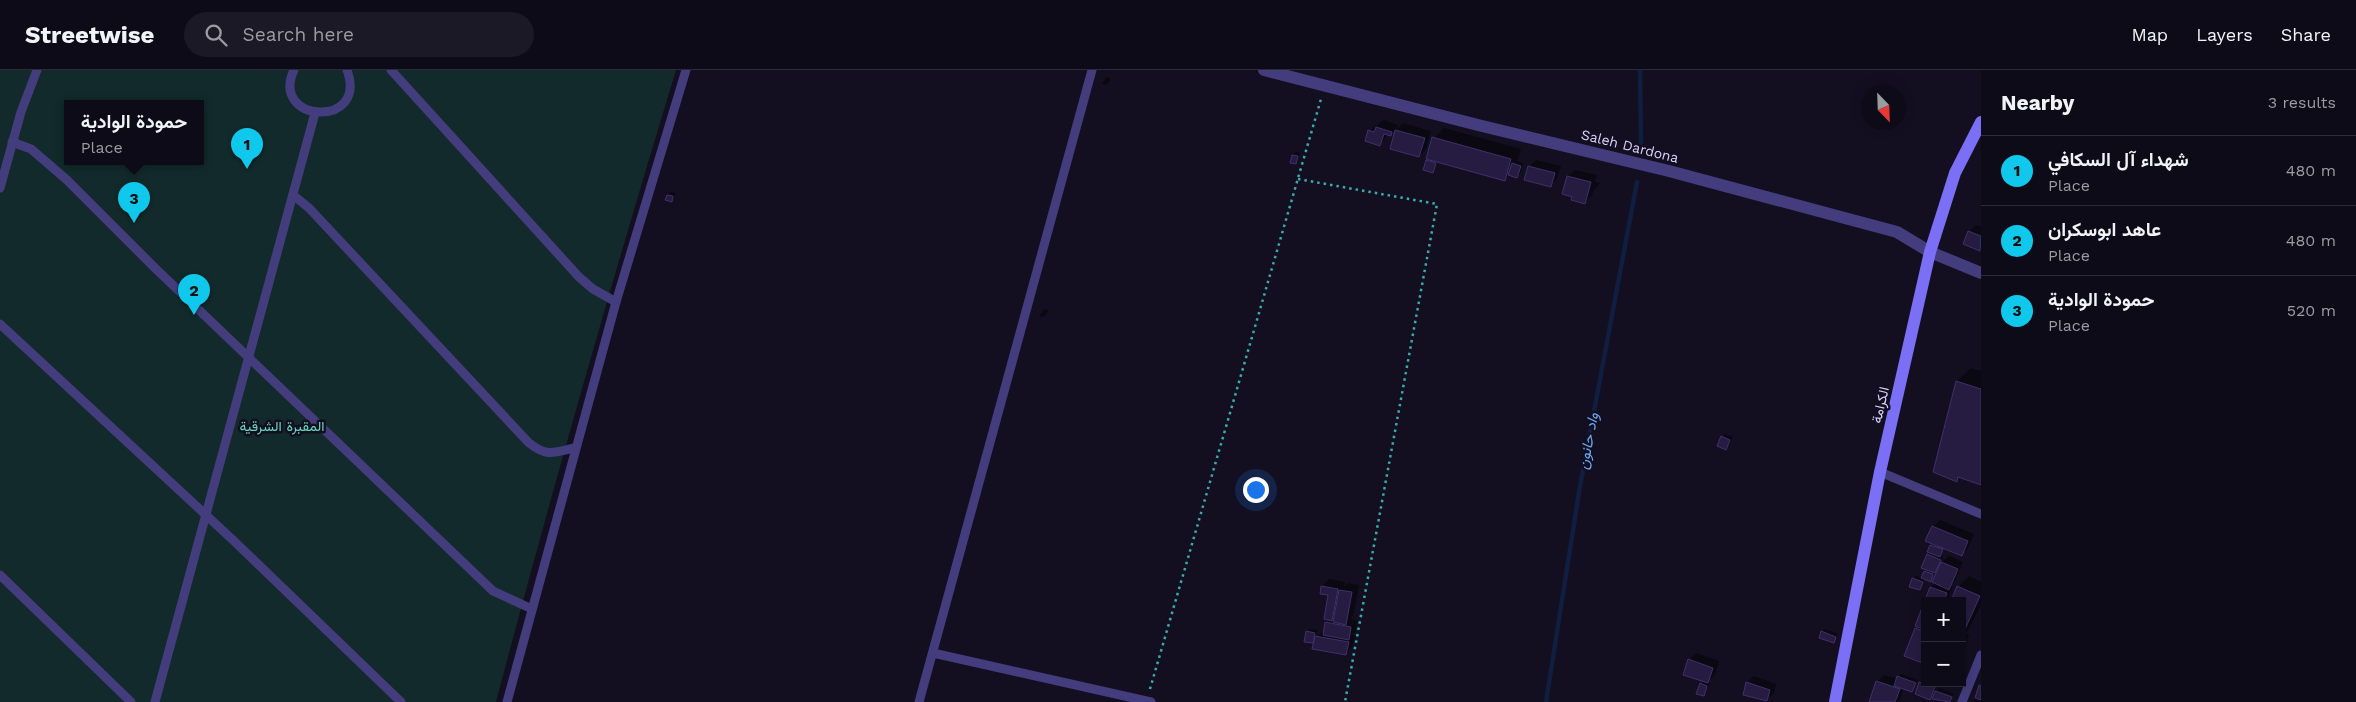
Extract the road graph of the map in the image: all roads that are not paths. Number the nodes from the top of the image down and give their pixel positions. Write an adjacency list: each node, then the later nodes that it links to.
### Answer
1 (37, 70): 10 (lane)
2 (294, 70): 8 (lane)
3 (347, 70): 8 (lane)
4 (391, 70): 15 (lane)
5 (686, 70): 15 (lane)
6 (1092, 70): 24 (lane)
7 (1264, 70): 13 (street, Saleh Dardona)
8 (315, 113): 12 (lane)
9 (1981, 122): 13 (main road, الكرامة)
10 (12, 142): 11 (lane); 17 (lane)
11 (0, 188)
12 (293, 195): 17 (lane); 18 (lane)
13 (1930, 252): 14 (street, Saleh Dardona); 19 (main road, الكرامة)
14 (1981, 273)
15 (616, 302): 18 (lane)
16 (0, 324): 21 (lane)
17 (250, 358): 21 (lane); 23 (lane)
18 (574, 448): 23 (lane)
19 (1880, 472): 20 (lane); 33 (main road, الكرامة)
20 (1981, 514)
21 (206, 517): 28 (lane); 29 (lane)
22 (0, 575): 27 (lane)
23 (532, 609): 30 (lane)
24 (933, 653): 26 (lane); 31 (lane)
25 (1981, 655): 34 (lane)
26 (1146, 701): 32 (lane)
27 (131, 702)
28 (155, 702)
29 (401, 702)
30 (507, 702)
31 (919, 702)
32 (1151, 702)
33 (1835, 702)
34 (1962, 702)

